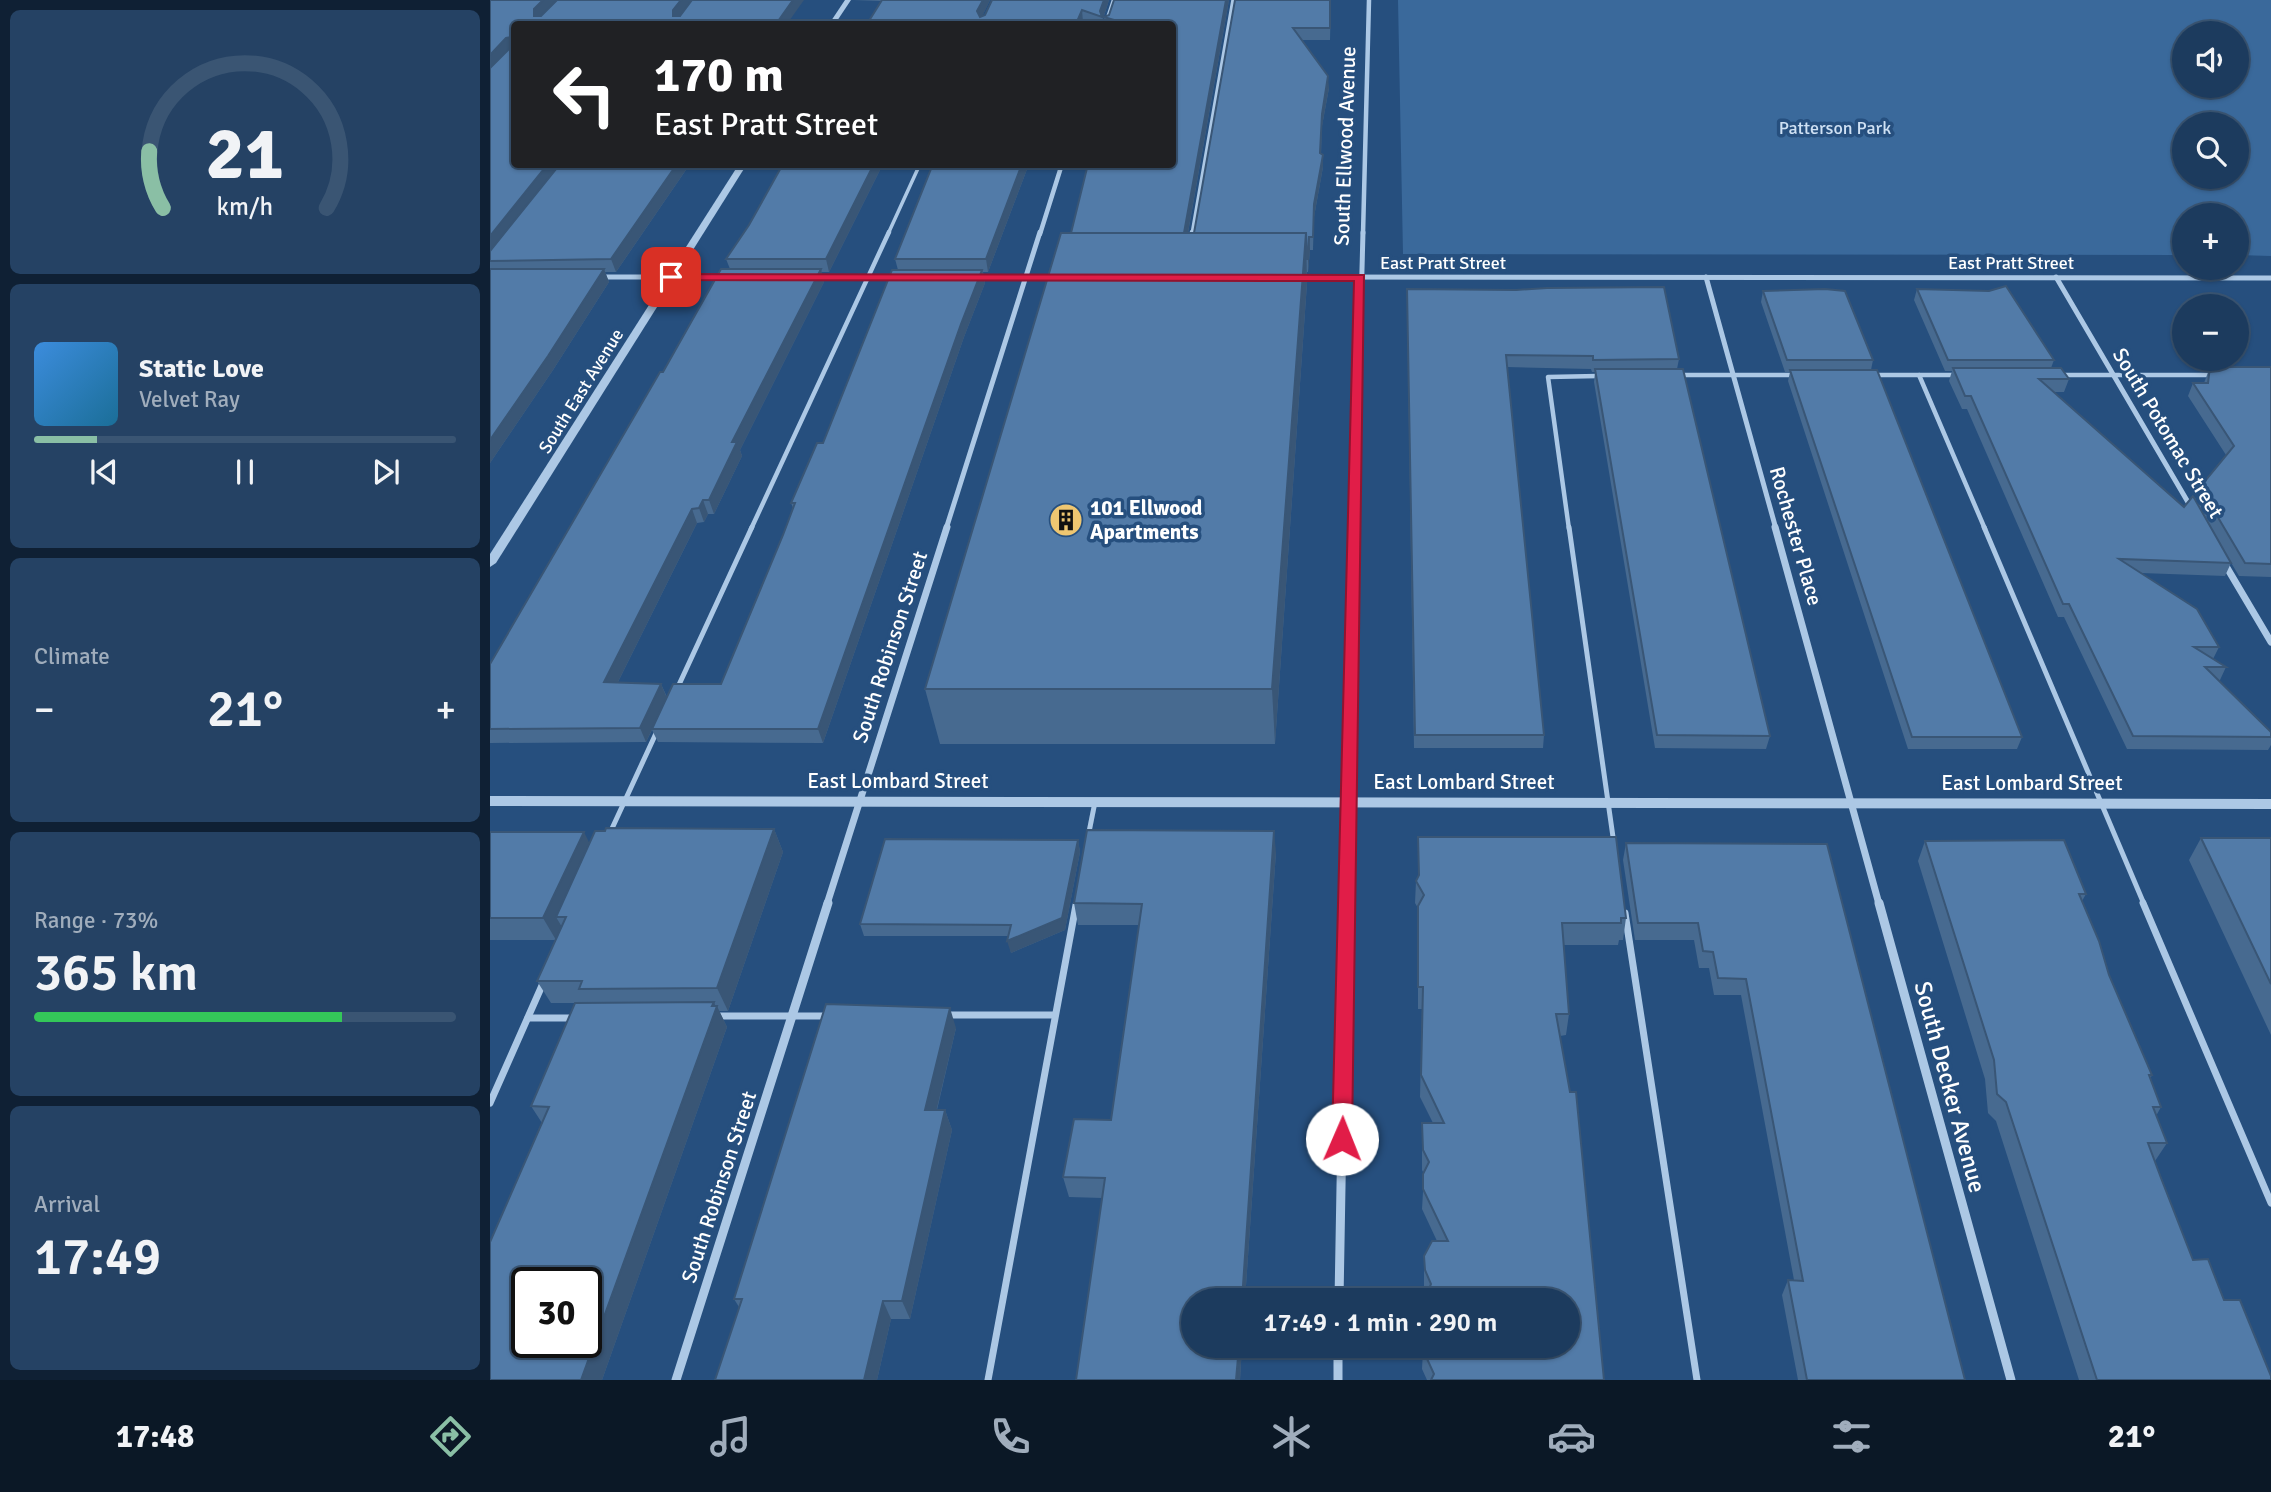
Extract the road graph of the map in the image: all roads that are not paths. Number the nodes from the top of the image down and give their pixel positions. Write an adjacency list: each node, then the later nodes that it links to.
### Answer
1 (848, 0): 5 (street)
2 (1114, 0): 6 (street)
3 (1233, 0): 10 (lane)
4 (1369, 0): 21 (street, South Ellwood Avenue)
5 (834, 21)
6 (1107, 21)
7 (740, 168): 12 (street, South East Avenue)
8 (918, 168): 15 (lane)
9 (1061, 168): 18 (street, South Robinson Street)
10 (1189, 251)
11 (587, 277): 12 (street)
12 (671, 277): 13 (street); 37 (street, South East Avenue)
13 (735, 277)
14 (802, 277): 15 (street)
15 (870, 277): 16 (street); 39 (lane)
16 (910, 277)
17 (965, 277): 18 (street)
18 (1026, 277): 19 (street); 43 (street, South Robinson Street)
19 (1061, 277)
20 (1292, 277): 21 (street, East Pratt Street)
21 (1360, 277): 22 (street, East Pratt Street); 45 (street, South Ellwood Avenue)
22 (1706, 277): 23 (street, East Pratt Street); 25 (street, Rochester Place)
23 (2056, 278): 24 (street, East Pratt Street); 31 (street, South Potomac Street)
24 (2271, 278)
25 (1732, 375): 26 (lane); 34 (lane); 47 (street, Rochester Place)
26 (1798, 375)
27 (1865, 375): 28 (lane)
28 (1919, 375): 29 (lane); 48 (lane)
29 (1961, 375)
30 (2058, 375): 31 (lane)
31 (2113, 375): 32 (lane); 35 (street, South Potomac Street)
32 (2218, 375)
33 (1602, 376): 46 (lane)
34 (1669, 376)
35 (2196, 514)
36 (2216, 549): 38 (street, South Potomac Street)
37 (490, 563)
38 (2271, 642)
39 (671, 702)
40 (659, 727): 42 (lane)
41 (490, 801): 42 (street, East Lombard Street)
42 (624, 802): 43 (street, East Lombard Street); 50 (lane)
43 (860, 802): 44 (street, East Lombard Street); 58 (street, South Robinson Street)
44 (1095, 802): 45 (street, East Lombard Street); 51 (lane)
45 (1348, 803): 46 (street, East Lombard Street); 65 (street, South Ellwood Avenue)
46 (1608, 803): 47 (street, East Lombard Street); 52 (lane)
47 (1851, 803): 48 (street, East Lombard Street); 71 (street, South Decker Avenue)
48 (2099, 804): 49 (street, East Lombard Street); 64 (lane)
49 (2271, 804)
50 (607, 840)
51 (1087, 842)
52 (1617, 858)
53 (1077, 895): 56 (lane)
54 (1623, 899): 70 (lane)
55 (545, 980): 61 (lane)
56 (1055, 1014): 57 (lane); 68 (lane)
57 (930, 1015)
58 (791, 1016): 59 (lane); 60 (lane); 67 (street, South Robinson Street)
59 (833, 1016)
60 (708, 1017)
61 (528, 1018): 62 (lane); 63 (lane)
62 (583, 1018)
63 (490, 1103)
64 (2271, 1203)
65 (1339, 1288)
66 (1338, 1358): 69 (street)
67 (676, 1380)
68 (988, 1380)
69 (1338, 1380)
70 (1697, 1380)
71 (2011, 1380)

